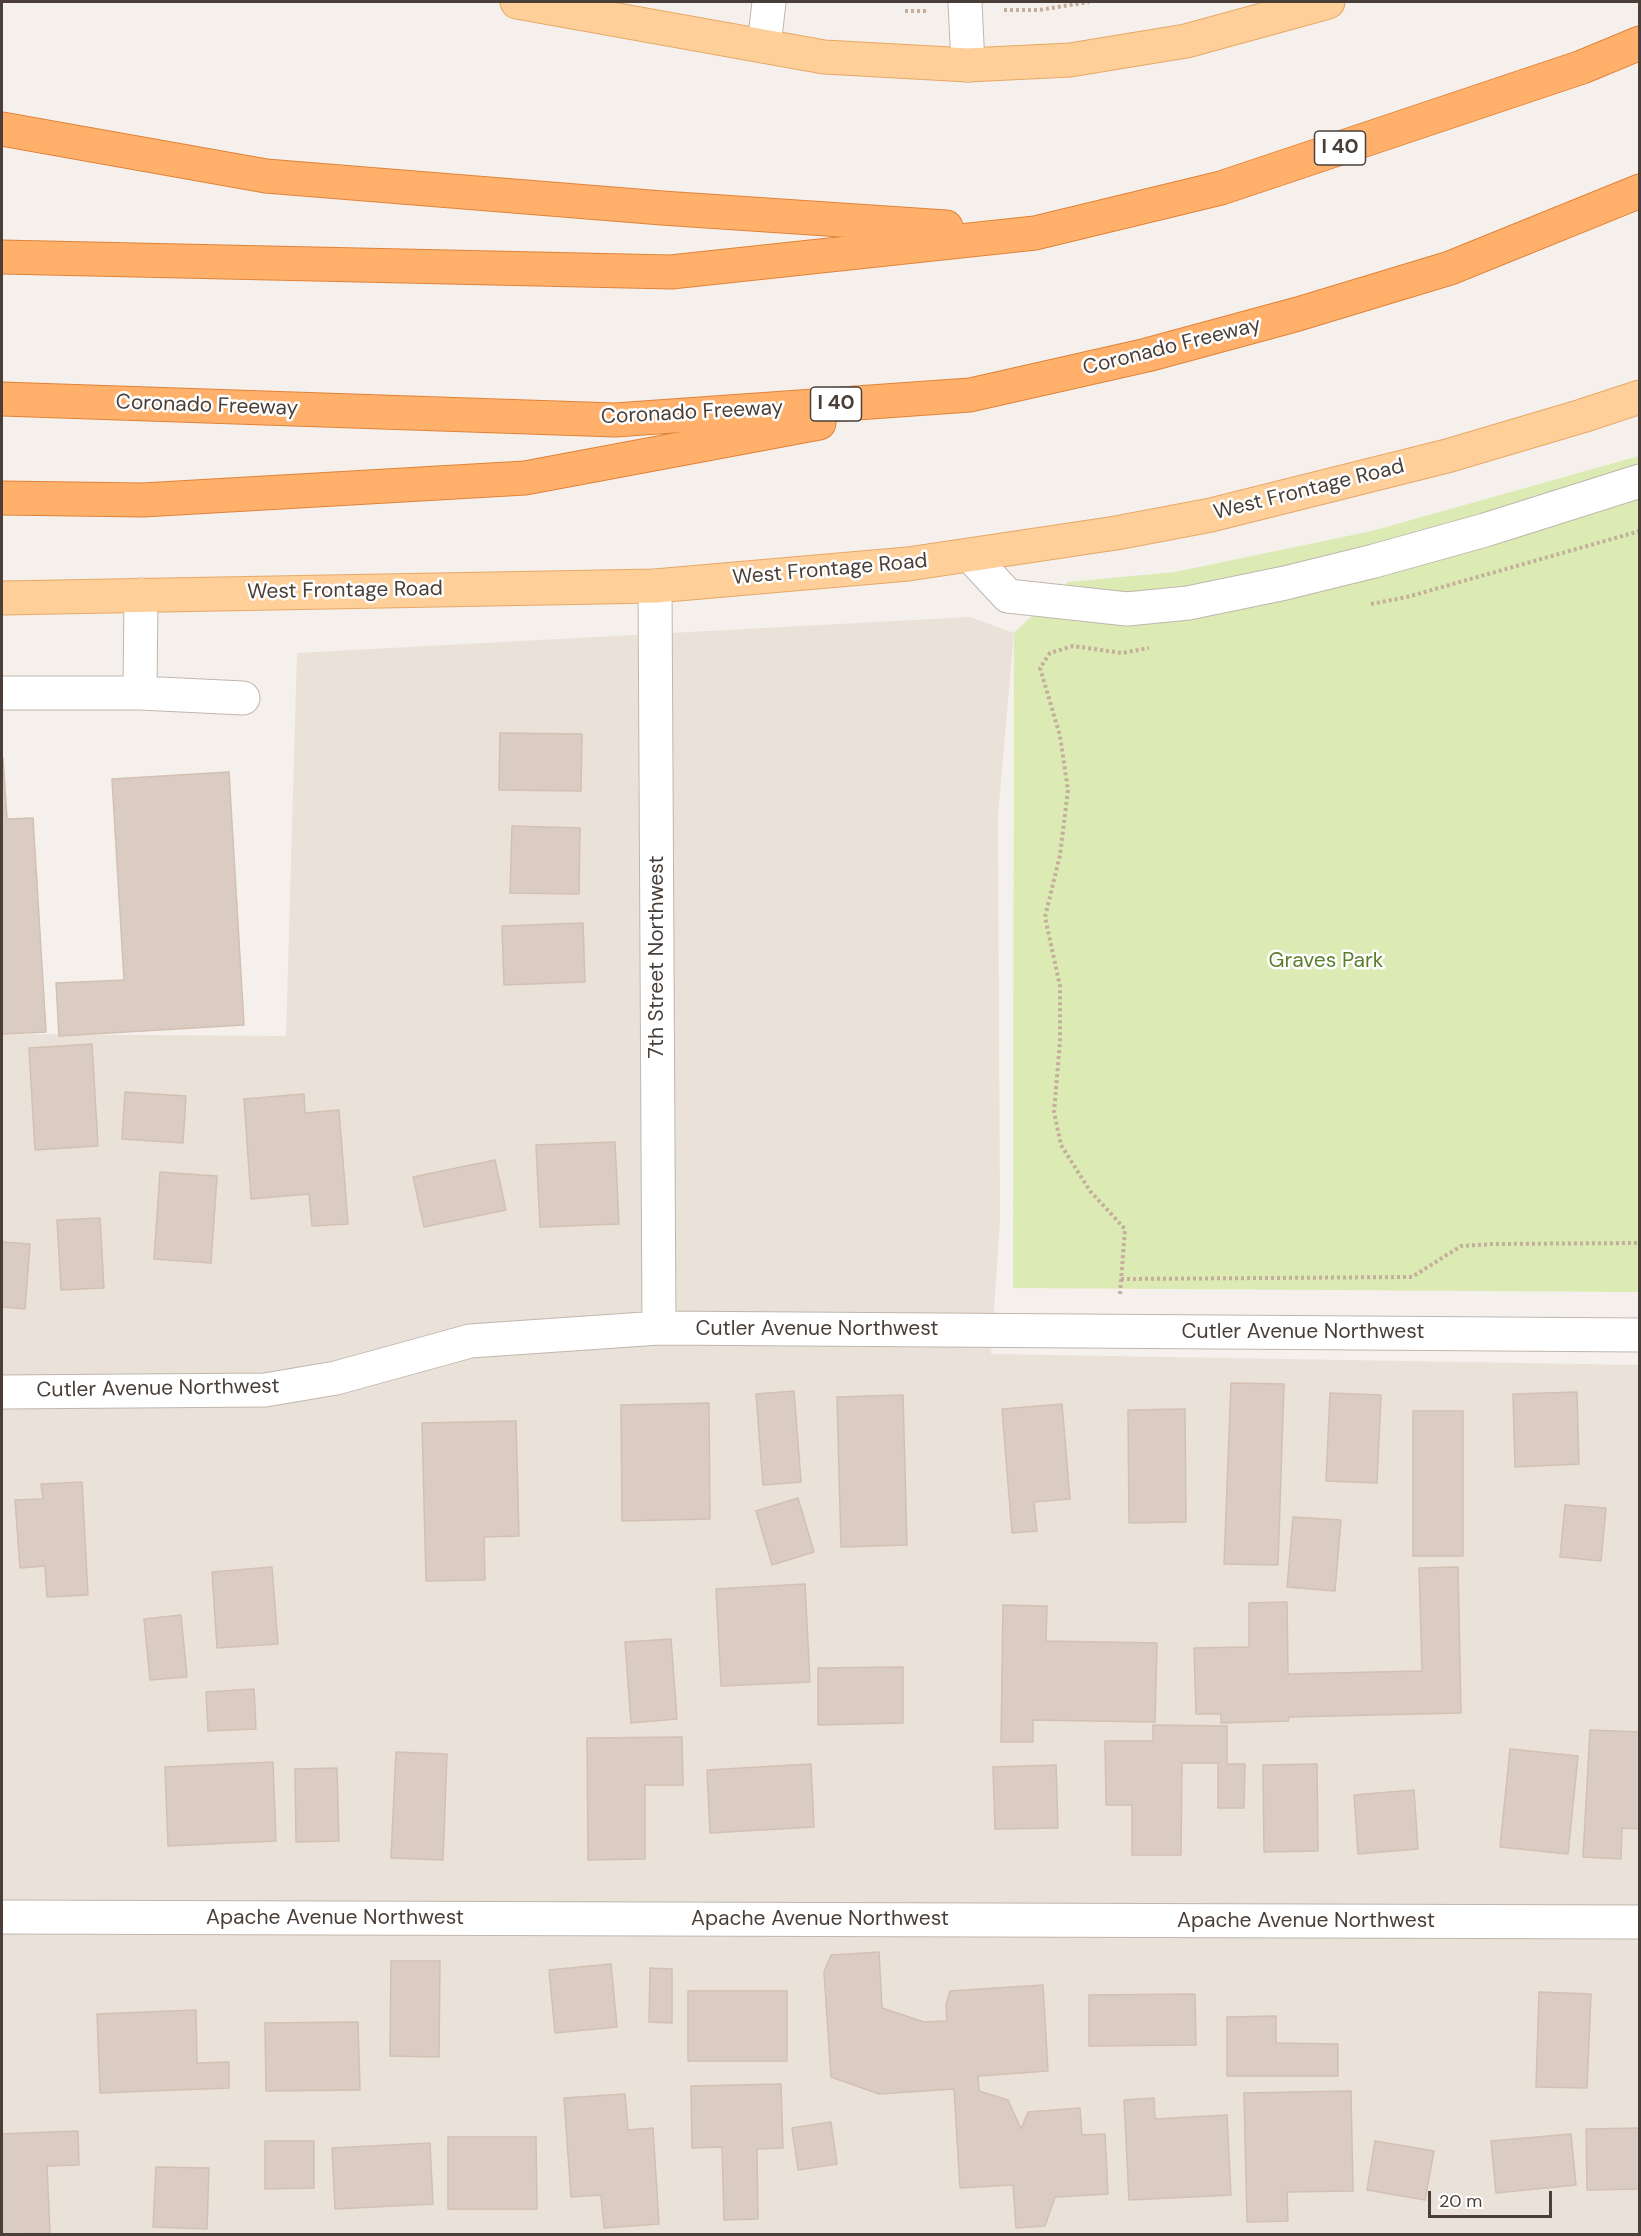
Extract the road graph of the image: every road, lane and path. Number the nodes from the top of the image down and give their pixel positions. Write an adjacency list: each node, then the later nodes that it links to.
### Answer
1 (770, 2): 8 (street)
2 (965, 2): 9 (street)
3 (1089, 2): 6 (path)
4 (1328, 2): 9 (main road)
5 (532, 3): 8 (main road)
6 (1039, 10)
7 (1640, 43): 12 (highway, I 40)
8 (764, 46): 9 (main road)
9 (968, 65)
10 (2, 129): 12 (highway)
11 (1640, 191): 14 (highway, Coronado Freeway / I 40)
12 (1035, 233): 13 (highway, I 40)
13 (2, 257)
14 (970, 395): 16 (highway, Coronado Freeway / I 40); 18 (highway)
15 (1640, 397): 20 (main road, West Frontage Road)
16 (2, 399)
17 (1640, 481): 20 (street)
18 (2, 498)
19 (1640, 531): 24 (path)
20 (970, 555): 21 (main road, West Frontage Road)
21 (655, 586): 22 (main road, West Frontage Road); 31 (street, 7th Street Northwest)
22 (141, 595): 23 (main road, West Frontage Road); 27 (street)
23 (2, 598)
24 (1361, 606)
25 (1156, 647): 30 (path)
26 (2, 693): 27 (street)
27 (140, 693): 28 (street)
28 (243, 698)
29 (1640, 1243): 30 (path)
30 (1121, 1279): 32 (path)
31 (659, 1328): 32 (street, Cutler Avenue Northwest); 34 (street, Cutler Avenue Northwest)
32 (1117, 1331): 33 (street, Cutler Avenue Northwest)
33 (1640, 1335)
34 (2, 1392)
35 (2, 1917): 36 (street, Apache Avenue Northwest)
36 (1640, 1922)

